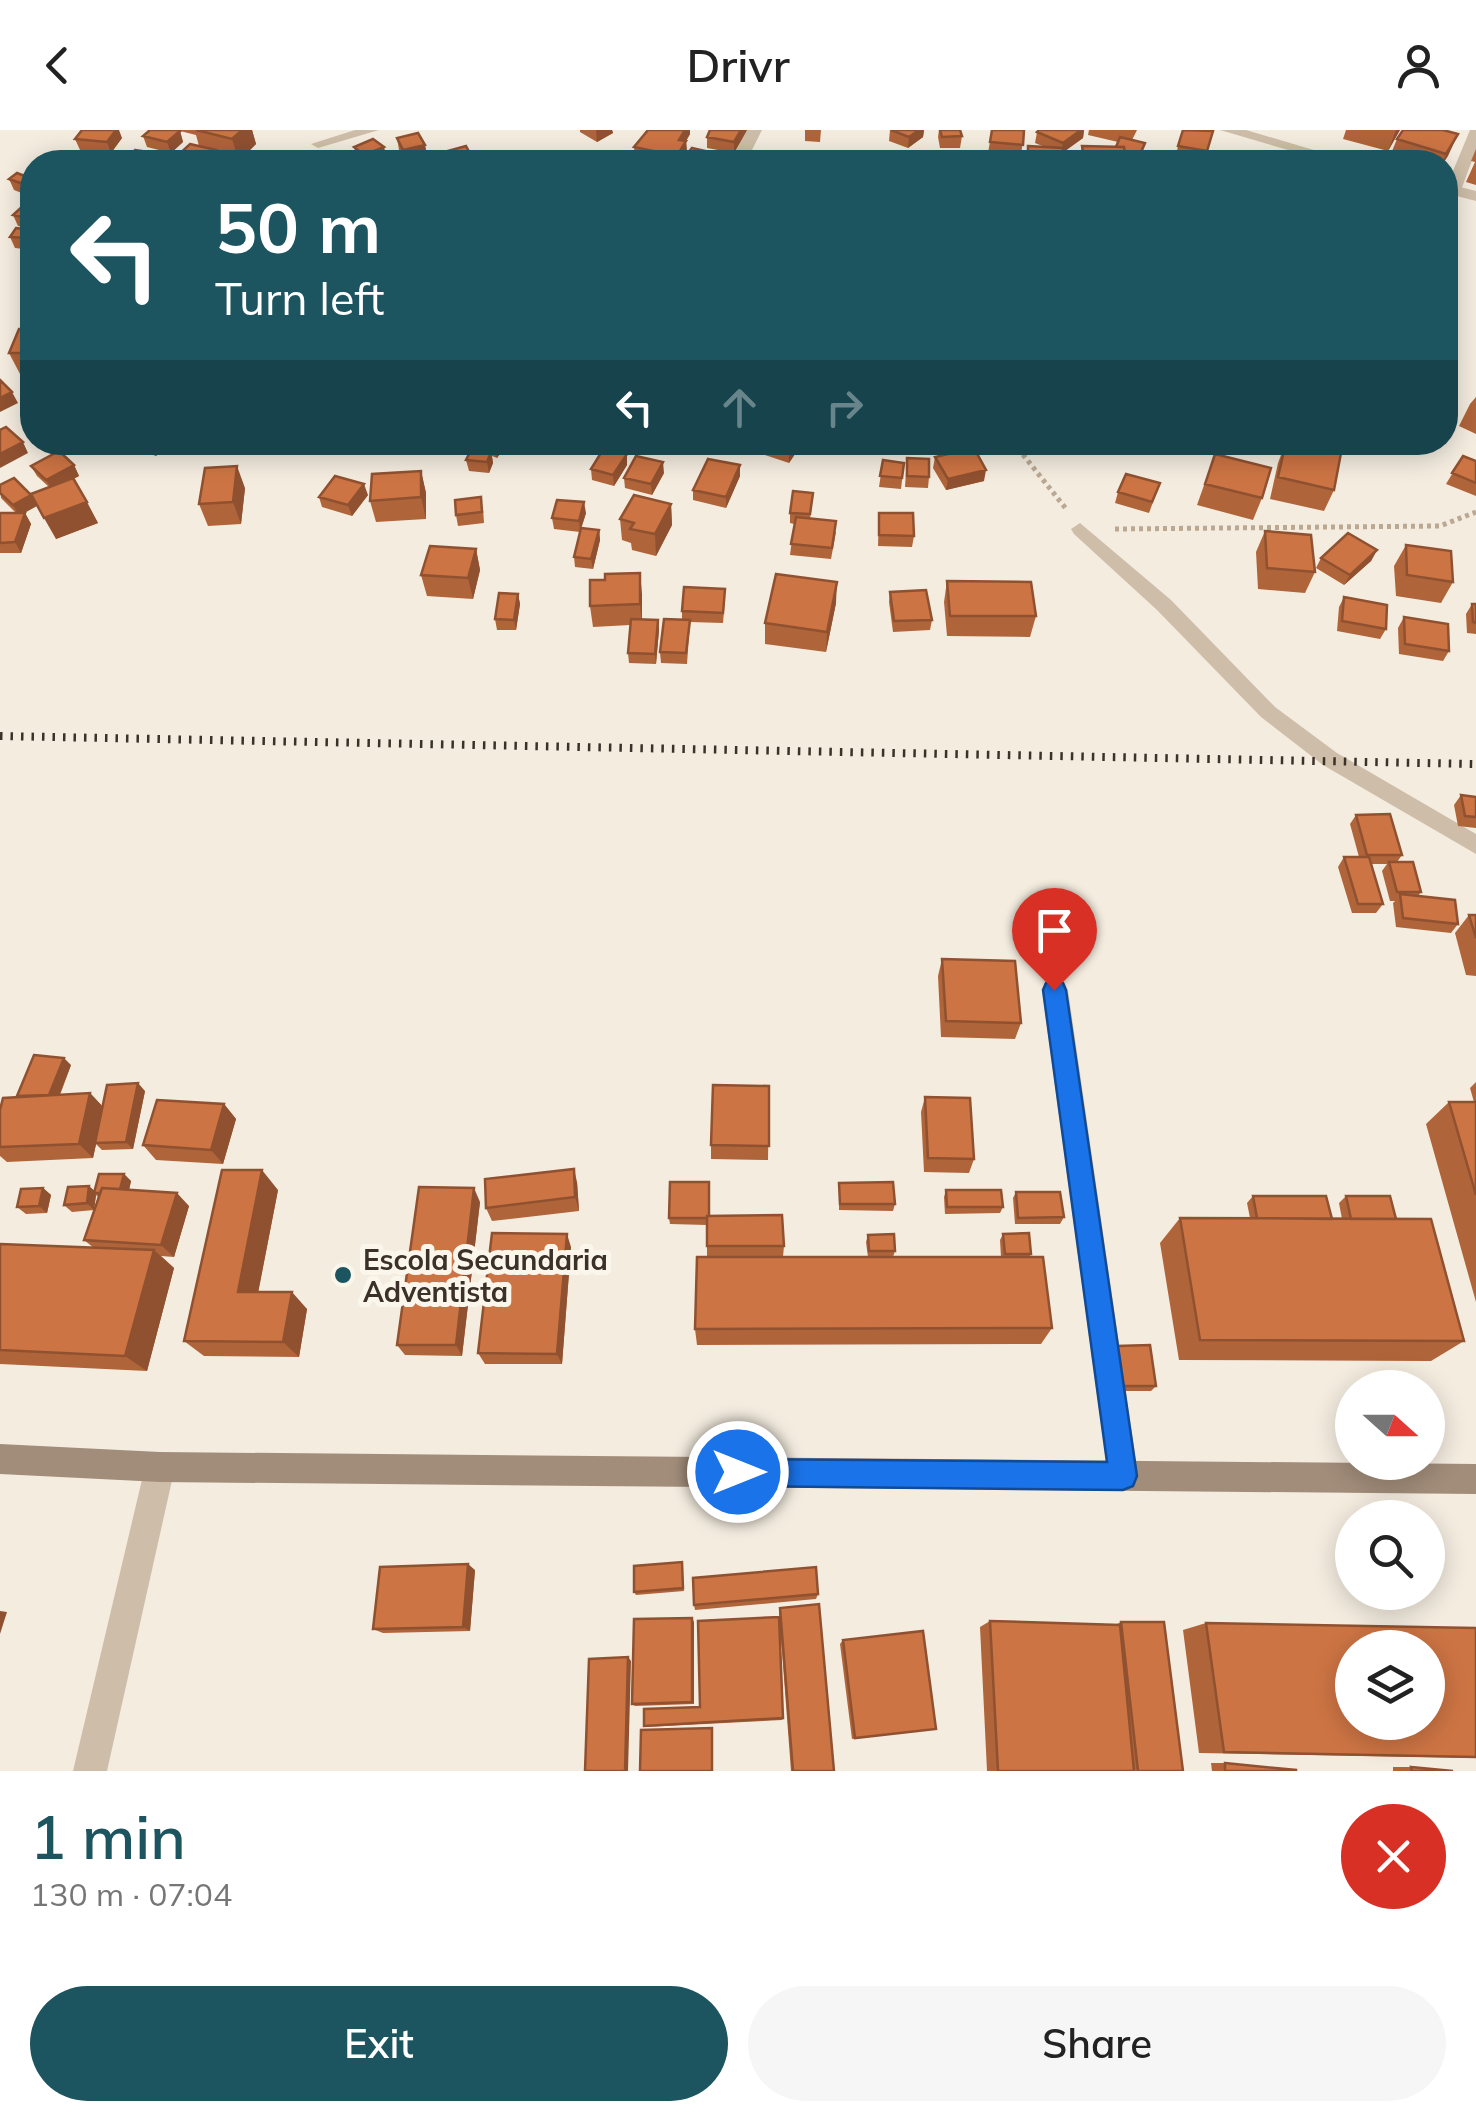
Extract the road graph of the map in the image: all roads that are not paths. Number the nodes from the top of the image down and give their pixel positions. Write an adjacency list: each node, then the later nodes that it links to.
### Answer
1 (372, 130): 4 (lane)
2 (1228, 130): 5 (street)
3 (1476, 132): 6 (lane)
4 (318, 144)
5 (1302, 150)
6 (1458, 170)
7 (1080, 529): 8 (lane)
8 (1476, 845)
9 (1054, 990): 12 (street)
10 (0, 1459): 11 (main road)
11 (160, 1467): 12 (main road); 14 (street)
12 (1123, 1476): 13 (main road)
13 (1476, 1479)
14 (90, 1771)

